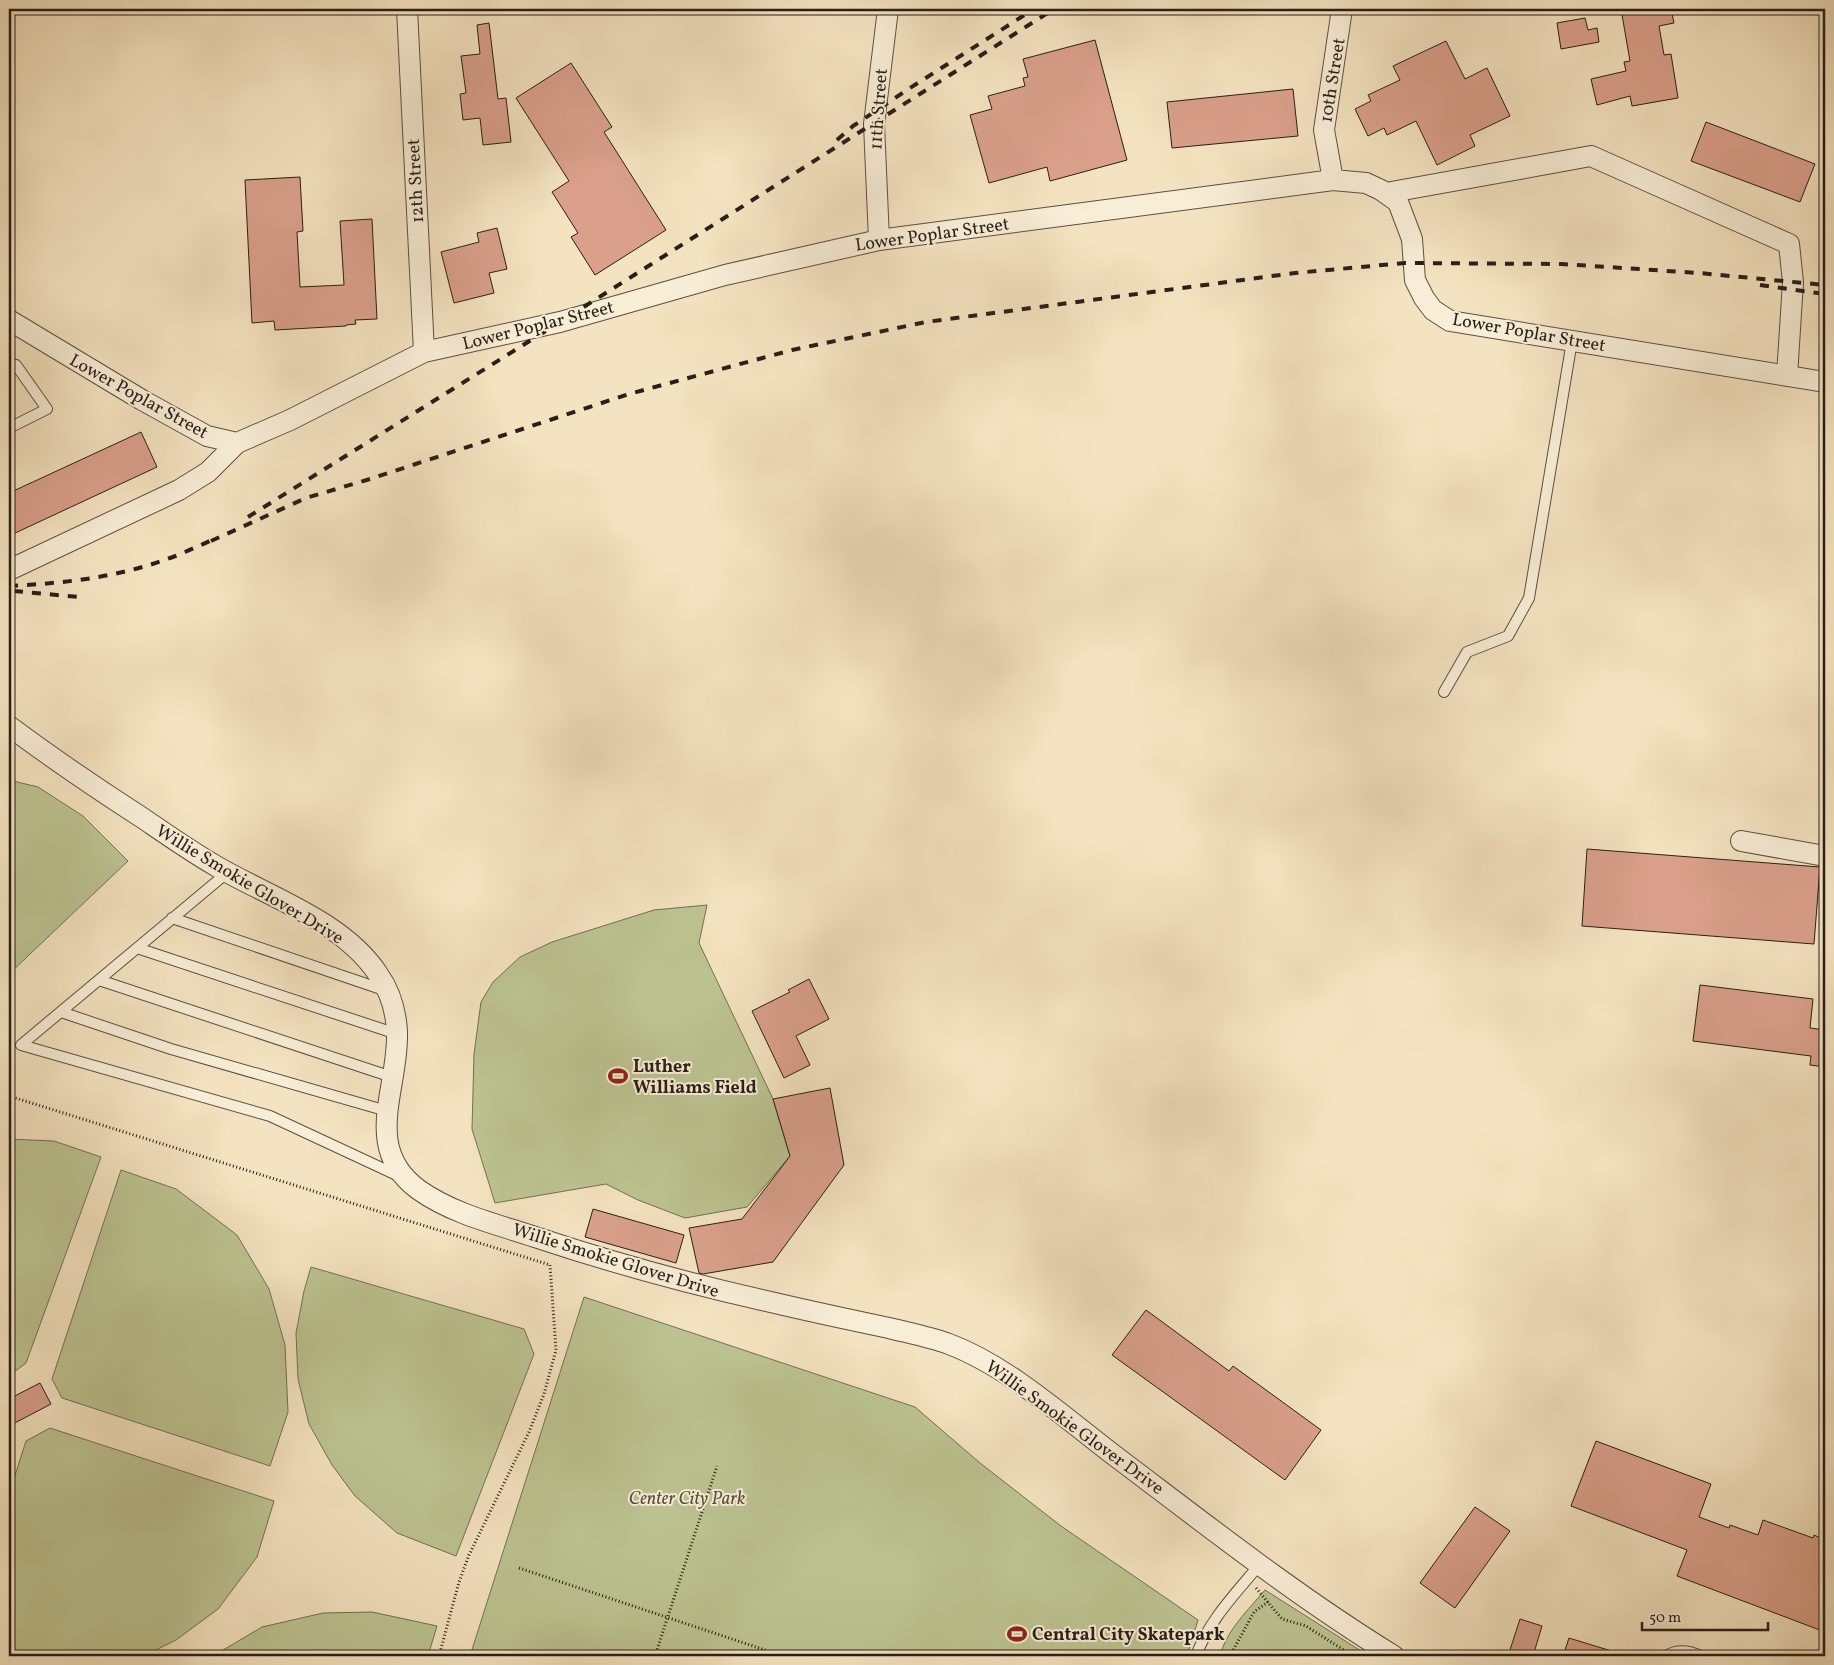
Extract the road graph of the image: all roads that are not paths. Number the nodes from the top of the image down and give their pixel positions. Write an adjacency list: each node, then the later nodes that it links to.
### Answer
1 (407, 9): 9 (street, 12th Street)
2 (888, 9): 6 (street, 11th Street)
3 (1342, 9): 4 (street, 10th Street)
4 (1333, 180): 5 (street, Lower Poplar Street); 6 (street, Lower Poplar Street)
5 (1386, 193): 8 (street, Lower Poplar Street); 11 (street)
6 (879, 240): 9 (street, Lower Poplar Street)
7 (9, 320): 14 (street, Lower Poplar Street)
8 (1572, 341): 11 (street, Lower Poplar Street); 16 (lane)
9 (424, 352): 14 (street, Lower Poplar Street)
10 (9, 368): 13 (lane)
11 (1787, 376): 12 (street, Lower Poplar Street)
12 (1825, 382)
13 (9, 428)
14 (237, 443): 15 (street)
15 (9, 570)
16 (1444, 692)
17 (9, 726): 20 (street, Willie Smokie Glover Drive)
18 (1741, 841): 19 (street)
19 (1825, 856)
20 (228, 872): 21 (lane); 24 (street, Willie Smokie Glover Drive)
21 (172, 918): 22 (lane); 24 (lane)
22 (137, 948): 23 (lane); 26 (lane)
23 (99, 980): 25 (lane); 27 (lane)
24 (388, 992): 26 (street, Willie Smokie Glover Drive)
25 (61, 1012): 28 (lane); 29 (lane)
26 (397, 1034): 27 (street, Willie Smokie Glover Drive)
27 (392, 1077): 28 (street, Willie Smokie Glover Drive)
28 (387, 1111): 29 (street, Willie Smokie Glover Drive)
29 (406, 1179): 30 (street, Willie Smokie Glover Drive)
30 (1254, 1571): 31 (lane); 32 (street, Willie Smokie Glover Drive)
31 (1196, 1656)
32 (1394, 1656)
33 (1666, 1656): 34 (lane)
34 (1701, 1656)

